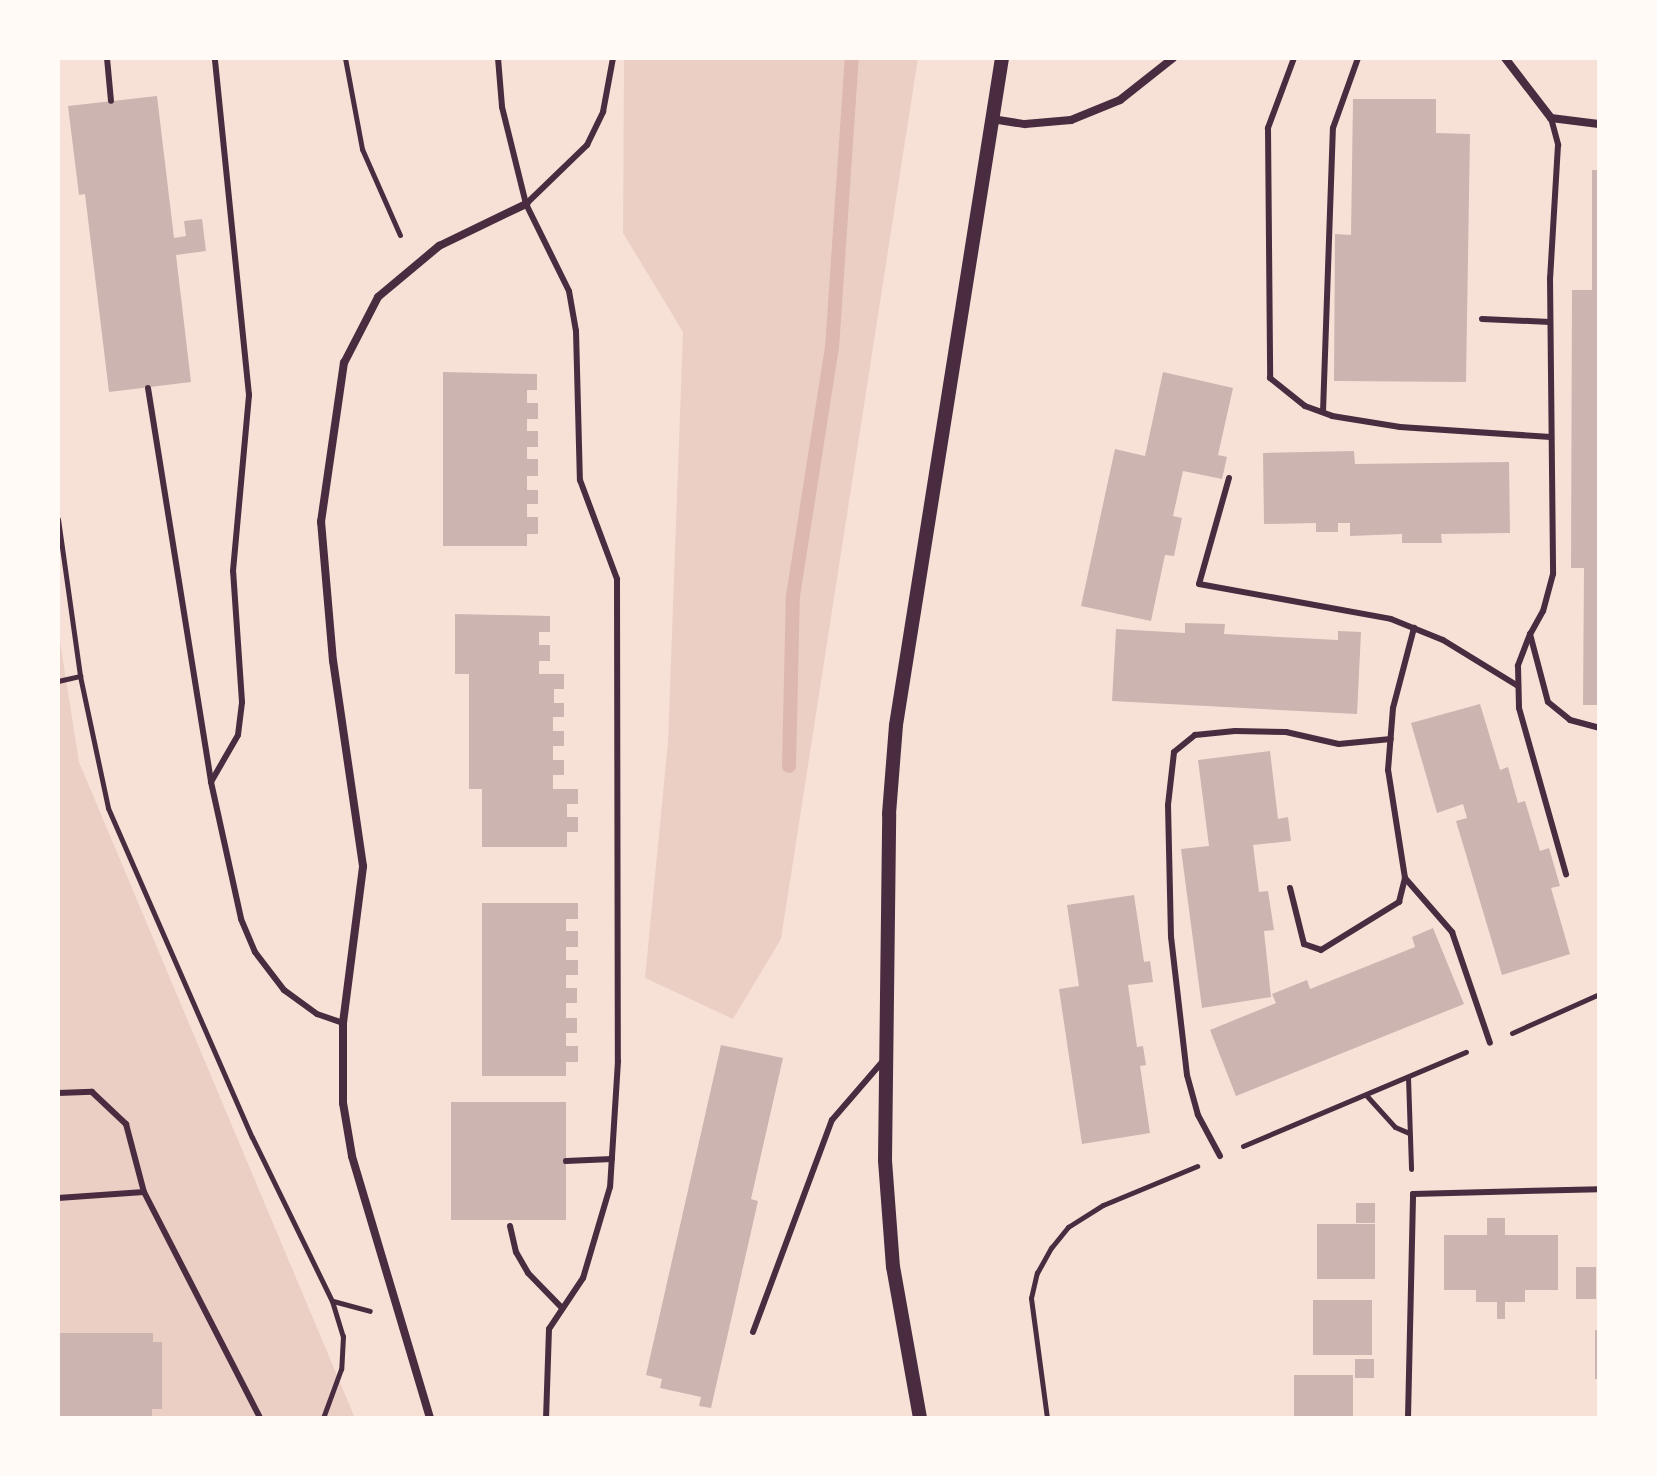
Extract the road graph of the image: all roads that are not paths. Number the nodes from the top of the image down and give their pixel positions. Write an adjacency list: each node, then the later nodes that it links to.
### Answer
1 (107, 58): 10 (lane)
2 (215, 58): 26 (lane)
3 (498, 58): 14 (lane)
4 (613, 58): 14 (lane)
5 (1002, 58): 12 (street)
6 (1173, 58): 12 (street)
7 (1294, 58): 18 (lane)
8 (1358, 58): 18 (lane)
9 (1505, 58): 11 (street)
10 (111, 101)
11 (1551, 118): 13 (street); 16 (lane)
12 (992, 119): 32 (street)
13 (1599, 124)
14 (526, 204): 30 (street); 35 (lane)
15 (1482, 319): 16 (lane)
16 (1550, 322): 19 (lane)
17 (148, 388): 26 (lane)
18 (1323, 412): 19 (lane)
19 (1551, 437): 22 (lane)
20 (1229, 478): 21 (lane)
21 (1414, 628): 23 (lane); 25 (lane)
22 (1530, 634): 23 (lane); 24 (lane)
23 (1518, 686): 27 (lane)
24 (1599, 728)
25 (1391, 739): 28 (lane); 34 (lane)
26 (211, 782): 30 (lane)
27 (1566, 874)
28 (1405, 878): 29 (lane); 31 (lane)
29 (1290, 888)
30 (343, 1023): 44 (street)
31 (1490, 1043)
32 (883, 1061): 42 (lane); 46 (street)
33 (58, 1093): 38 (lane)
34 (1220, 1156)
35 (612, 1159): 36 (lane); 41 (lane)
36 (566, 1161)
37 (1599, 1189): 47 (lane)
38 (144, 1192): 39 (lane); 43 (lane)
39 (58, 1198)
40 (510, 1226): 41 (lane)
41 (562, 1308): 45 (lane)
42 (753, 1332)
43 (260, 1418)
44 (430, 1418)
45 (546, 1418)
46 (920, 1418)
47 (1408, 1418)

